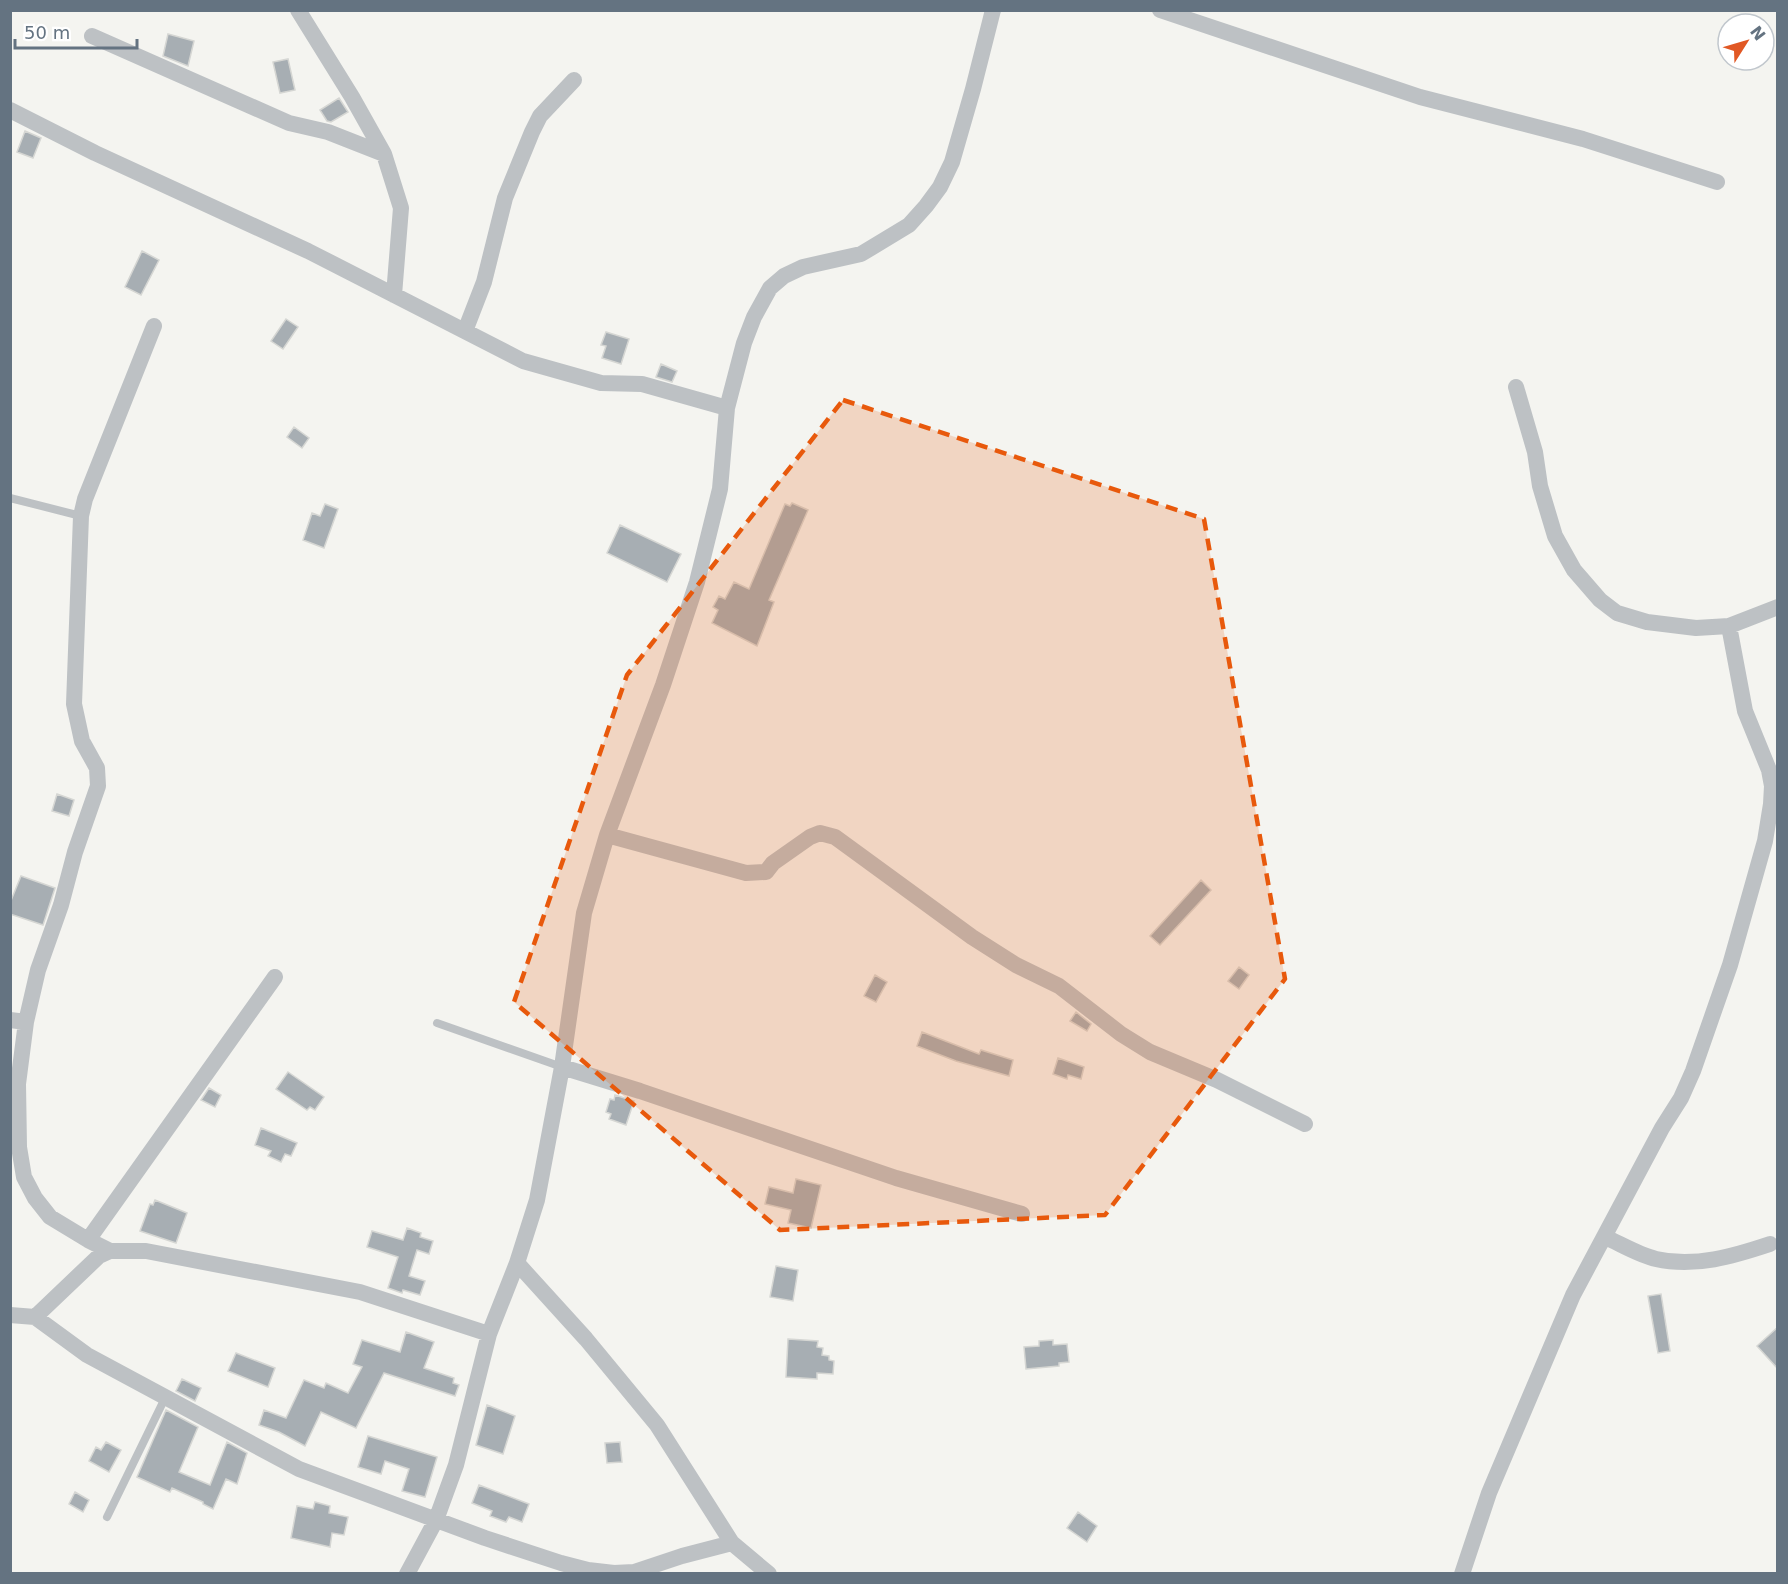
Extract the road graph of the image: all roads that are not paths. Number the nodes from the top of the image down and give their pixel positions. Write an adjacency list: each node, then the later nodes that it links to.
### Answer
1 (298, 10): 7 (street)
2 (993, 10): 13 (street)
3 (1160, 10): 8 (street)
4 (92, 36): 7 (street)
5 (574, 80): 11 (street)
6 (10, 110): 9 (street)
7 (384, 154): 9 (street)
8 (1717, 183)
9 (394, 295): 11 (street)
10 (154, 326): 15 (street)
11 (465, 331): 13 (street)
12 (1516, 387): 17 (street)
13 (727, 408): 18 (street)
14 (10, 498): 15 (lane)
15 (81, 516): 20 (street)
16 (1778, 607): 17 (street)
17 (1729, 626): 25 (street)
18 (607, 835): 22 (street); 23 (street)
19 (274, 977): 26 (street)
20 (18, 1021): 26 (street)
21 (438, 1023): 22 (lane)
22 (562, 1067): 24 (street); 29 (street)
23 (1305, 1124)
24 (1022, 1214)
25 (1605, 1237): 27 (street); 39 (street)
26 (88, 1240): 28 (street)
27 (1770, 1244)
28 (110, 1251): 31 (street); 32 (street)
29 (516, 1263): 32 (street); 36 (street)
30 (10, 1315): 31 (street)
31 (35, 1317): 33 (street)
32 (489, 1334): 35 (street)
33 (165, 1398): 34 (lane); 35 (street)
34 (108, 1516)
35 (436, 1520): 36 (street); 37 (street)
36 (732, 1543): 38 (street)
37 (407, 1574)
38 (769, 1574)
39 (1462, 1574)

